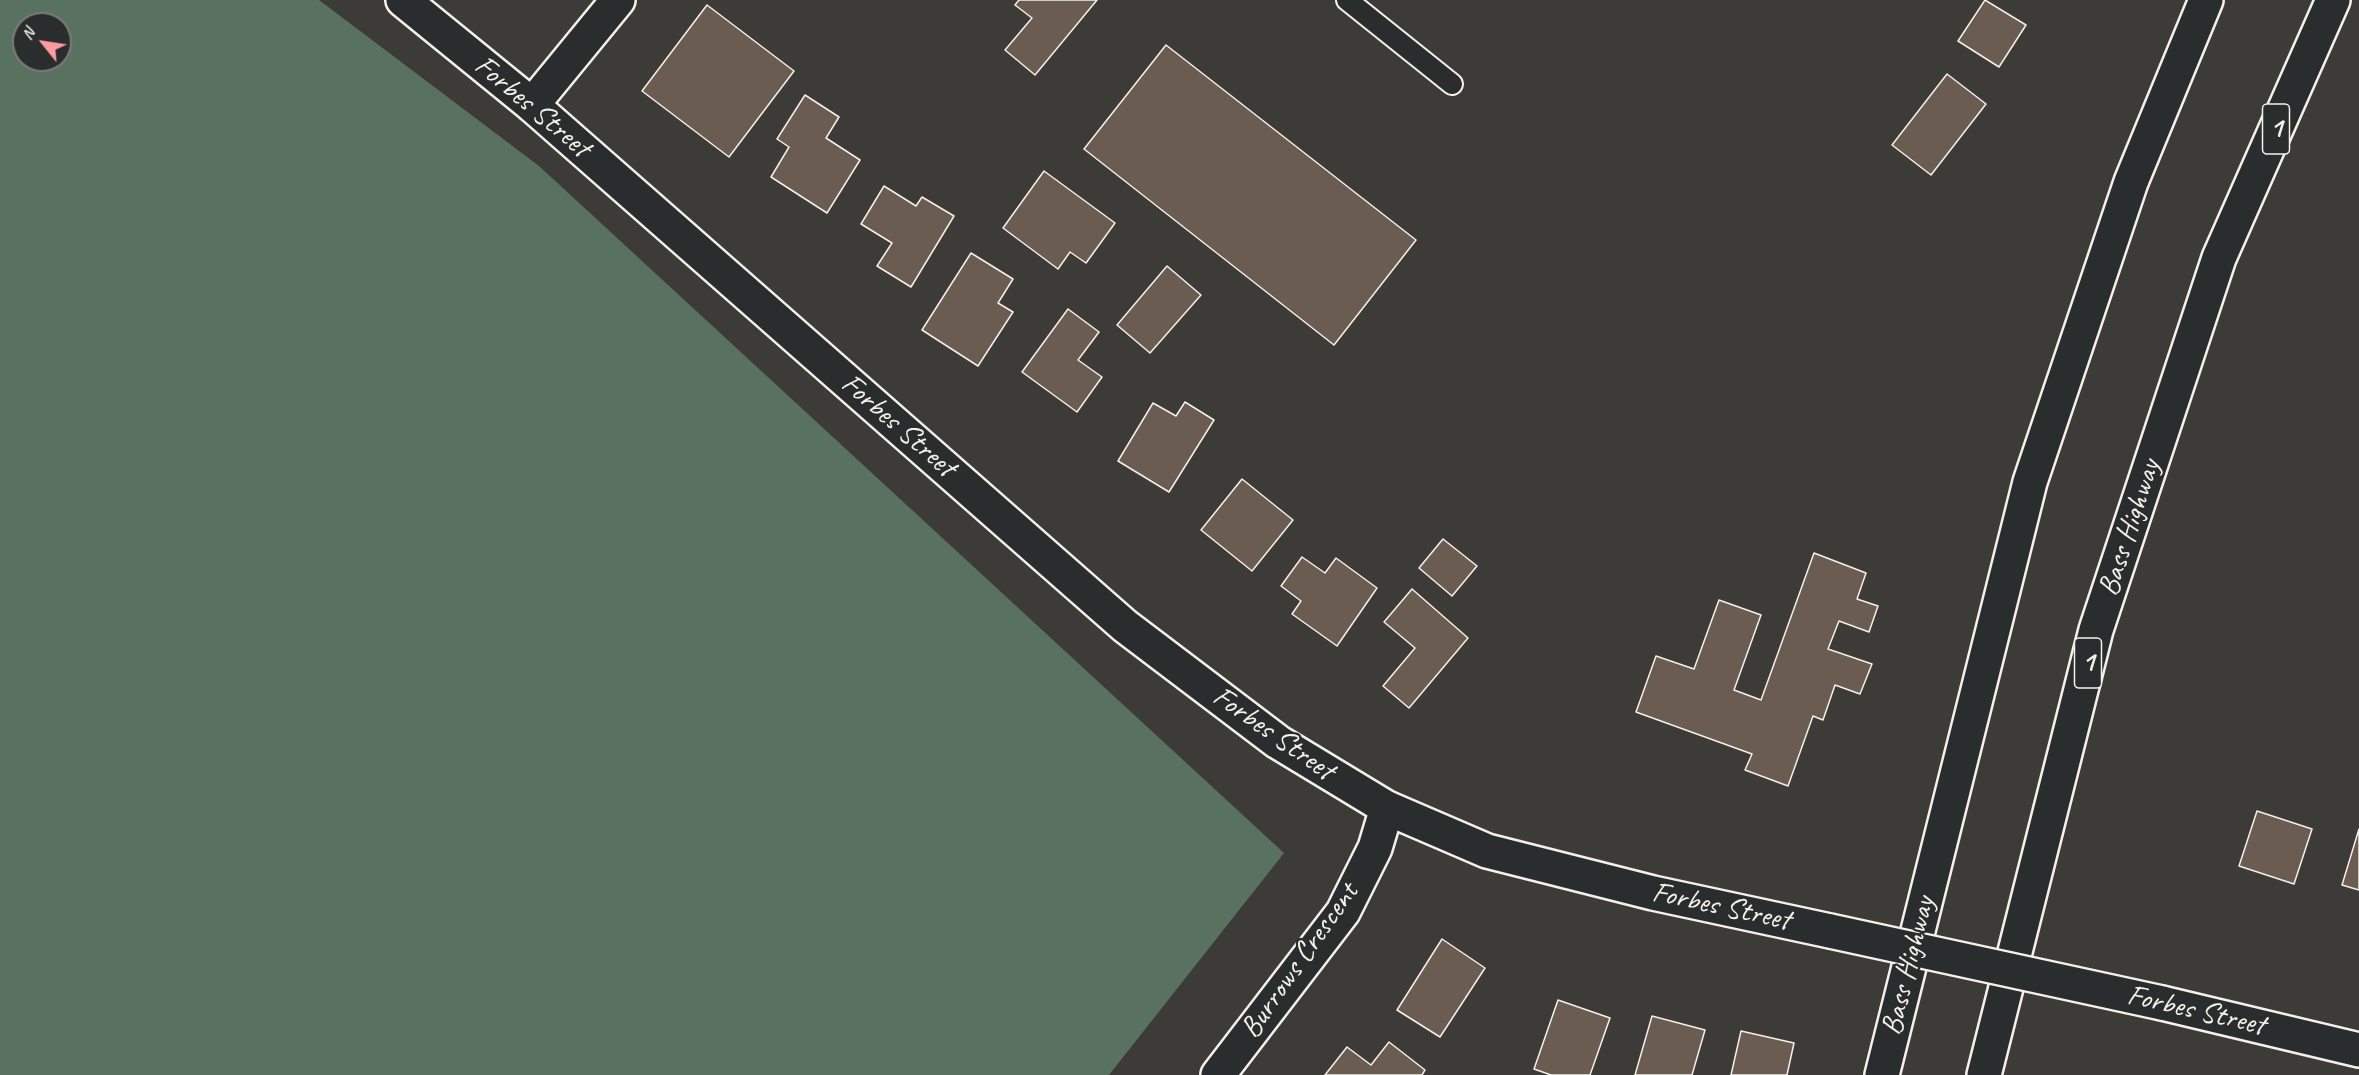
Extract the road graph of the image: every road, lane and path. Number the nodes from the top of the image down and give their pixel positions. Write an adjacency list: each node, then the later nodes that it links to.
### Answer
1 (403, 0): 7 (main road, Forbes Street)
2 (618, 0): 7 (main road)
3 (1347, 0): 6 (lane)
4 (2206, 0): 11 (main road, Bass Highway)
5 (2333, 0): 12 (main road, Bass Highway / 1)
6 (1452, 84)
7 (532, 105): 8 (main road, Forbes Street)
8 (1387, 808): 9 (main road, Forbes Street, bridge); 10 (main road, Burrows Crescent)
9 (2359, 1050)
10 (1218, 1075)
11 (1882, 1075)
12 (1984, 1075)

